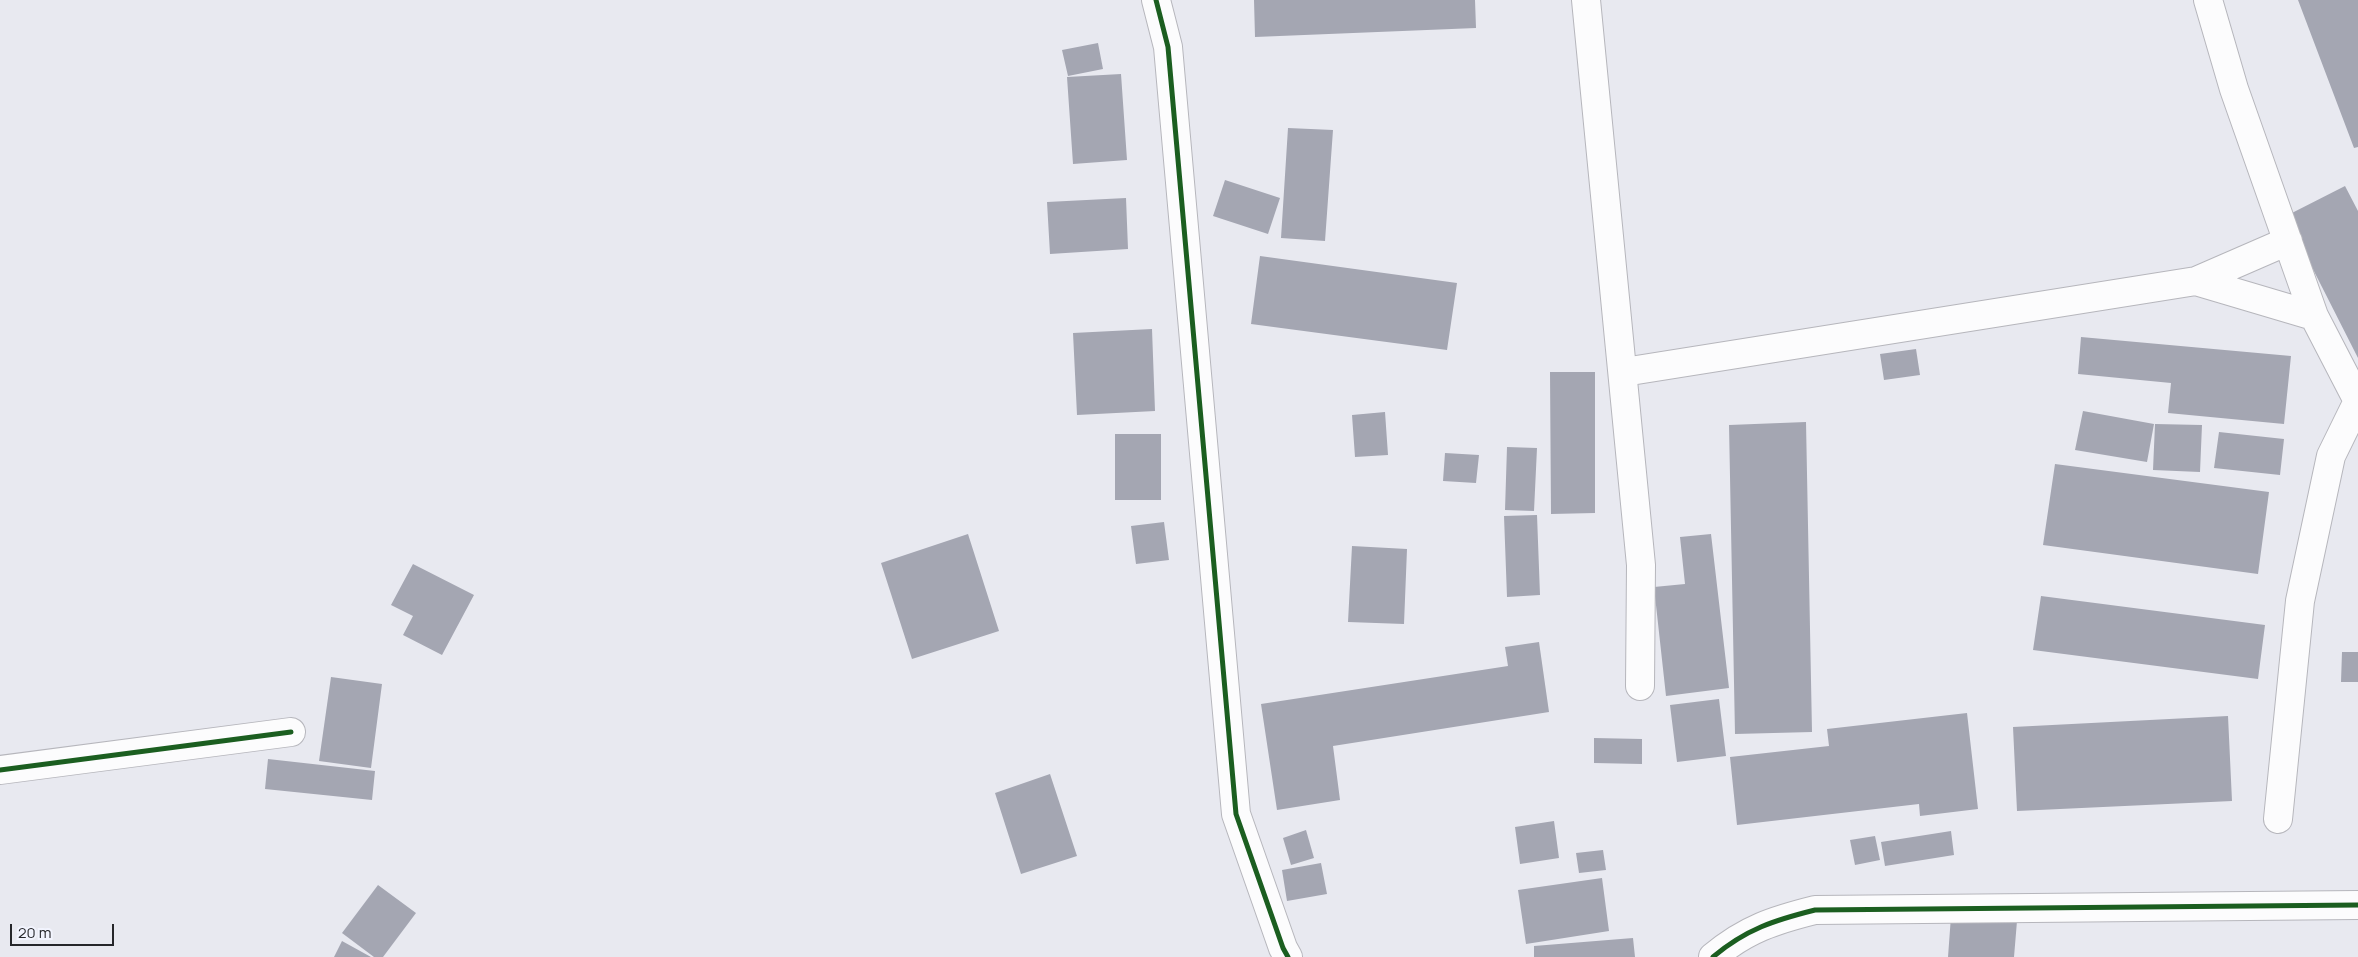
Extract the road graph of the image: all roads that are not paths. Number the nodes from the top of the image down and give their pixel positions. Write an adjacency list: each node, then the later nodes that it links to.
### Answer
1 (1156, 0): 14 (street)
2 (1586, 0): 7 (street)
3 (2208, 0): 4 (street)
4 (2288, 241): 5 (street); 6 (street)
5 (2196, 281): 6 (street); 7 (street)
6 (2314, 316): 8 (street)
7 (1624, 372): 9 (street)
8 (2358, 401): 12 (street)
9 (1640, 686)
10 (291, 732): 11 (street)
11 (0, 770)
12 (2278, 819)
13 (2358, 905): 15 (street)
14 (1288, 957)
15 (1713, 957)

